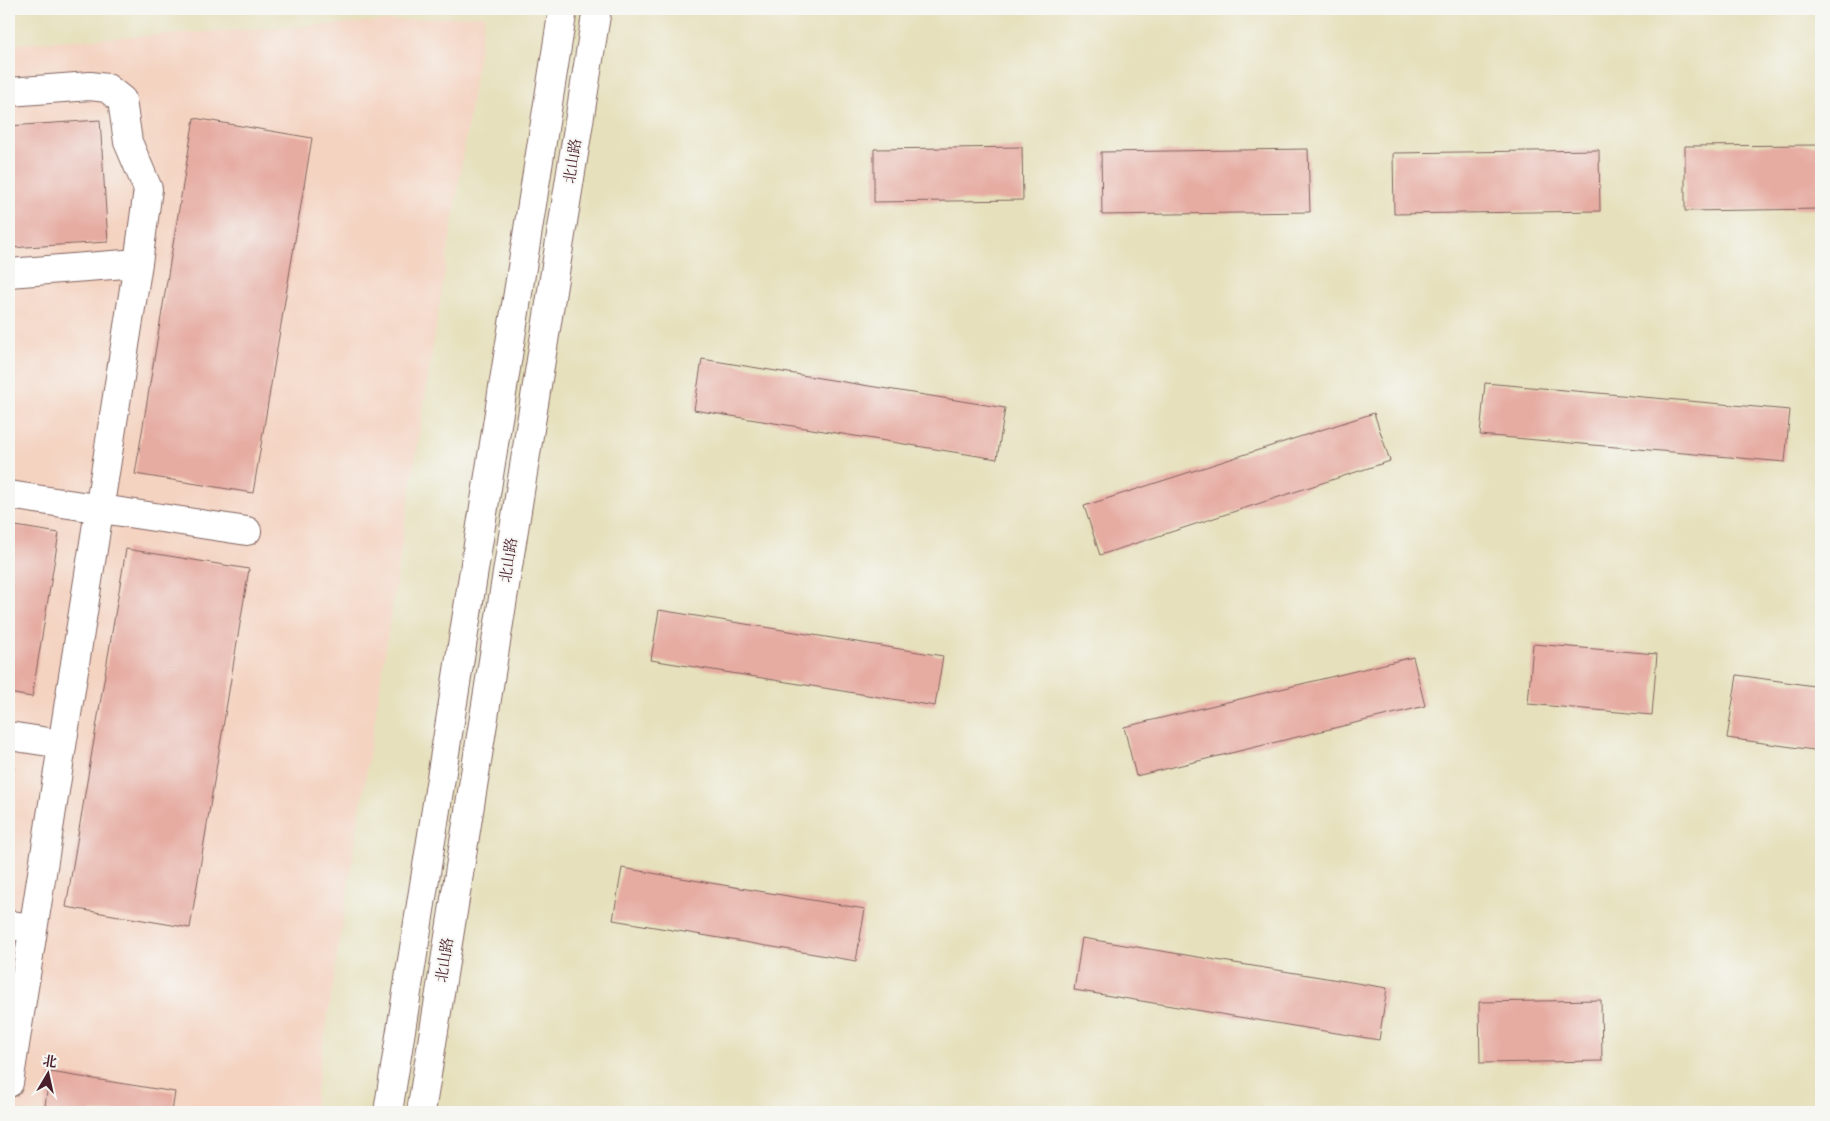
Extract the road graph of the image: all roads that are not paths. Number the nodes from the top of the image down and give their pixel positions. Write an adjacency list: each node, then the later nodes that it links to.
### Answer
1 (563, 9): 14 (street)
2 (597, 9): 15 (street, 北山路)
3 (9, 92): 4 (street)
4 (138, 264): 5 (street); 7 (street)
5 (9, 273)
6 (9, 496): 7 (street)
7 (99, 509): 8 (street); 10 (street)
8 (247, 530)
9 (9, 736): 10 (street)
10 (62, 744): 11 (street)
11 (21, 927): 12 (street)
12 (13, 1034): 13 (street)
13 (9, 1083)
14 (388, 1112)
15 (421, 1112)

